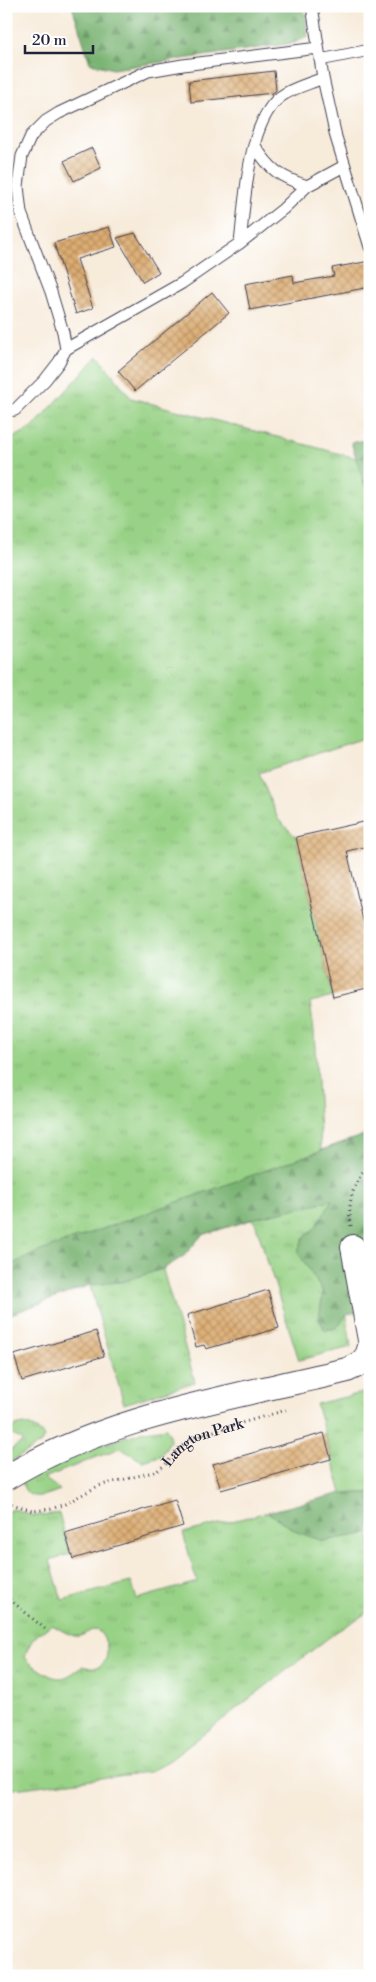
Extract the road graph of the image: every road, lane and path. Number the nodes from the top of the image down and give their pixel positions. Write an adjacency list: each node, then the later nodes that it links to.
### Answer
1 (312, 6): 3 (lane)
2 (370, 50): 3 (lane)
3 (319, 54): 4 (lane); 10 (lane)
4 (323, 78): 5 (lane); 6 (lane)
5 (255, 146): 7 (lane); 8 (lane)
6 (344, 166): 7 (lane); 9 (lane)
7 (308, 186): 8 (lane)
8 (240, 243): 10 (lane)
9 (370, 247)
10 (66, 349): 11 (lane)
11 (6, 411)
12 (370, 1164): 13 (path)
13 (353, 1247): 14 (street)
14 (370, 1340)
15 (370, 1346): 17 (street, Langton Park)
16 (289, 1409): 18 (path, Langton Park)
17 (6, 1478)
18 (6, 1502)
19 (6, 1596): 20 (path)
20 (45, 1629)

